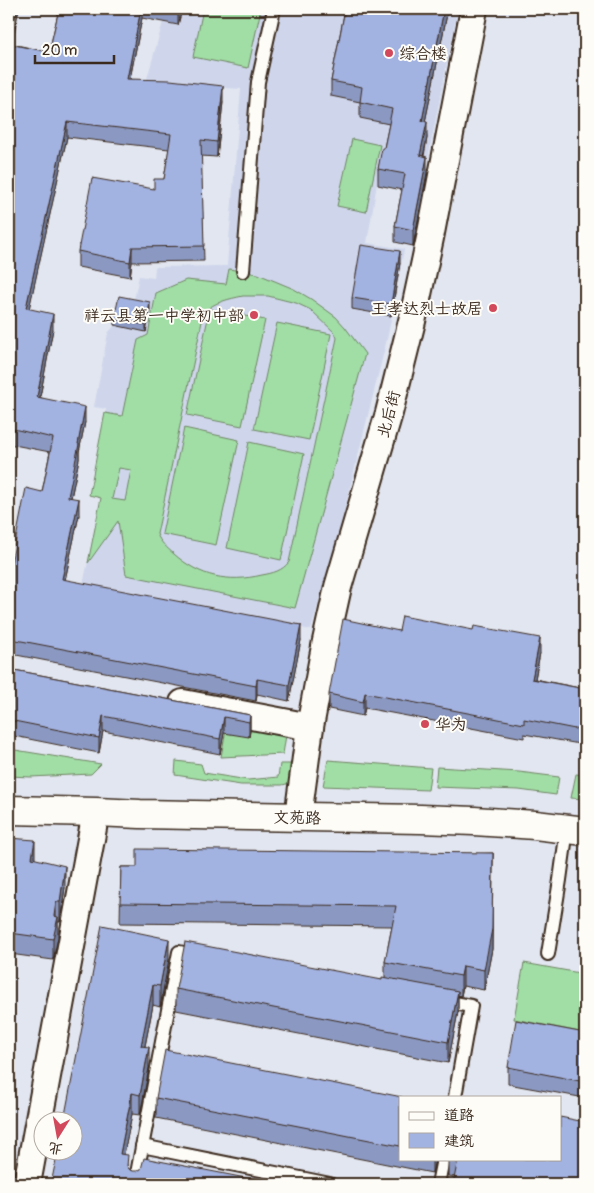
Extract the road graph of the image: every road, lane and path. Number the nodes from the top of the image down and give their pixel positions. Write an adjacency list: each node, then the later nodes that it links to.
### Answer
1 (274, 9): 3 (lane)
2 (474, 9): 5 (street, 北后街)
3 (243, 271)
4 (164, 699): 5 (street)
5 (310, 727): 8 (street, 北后街)
6 (9, 810): 7 (main road, 文苑路)
7 (96, 812): 8 (main road, 文苑路); 16 (street)
8 (298, 817): 9 (main road, 文苑路)
9 (576, 830): 10 (lane)
10 (548, 954)
11 (208, 958): 14 (lane)
12 (432, 999): 13 (lane)
13 (454, 1096)
14 (142, 1146): 17 (lane); 18 (lane)
15 (443, 1160): 19 (lane)
16 (27, 1184)
17 (135, 1184)
18 (330, 1184)
19 (438, 1184)

